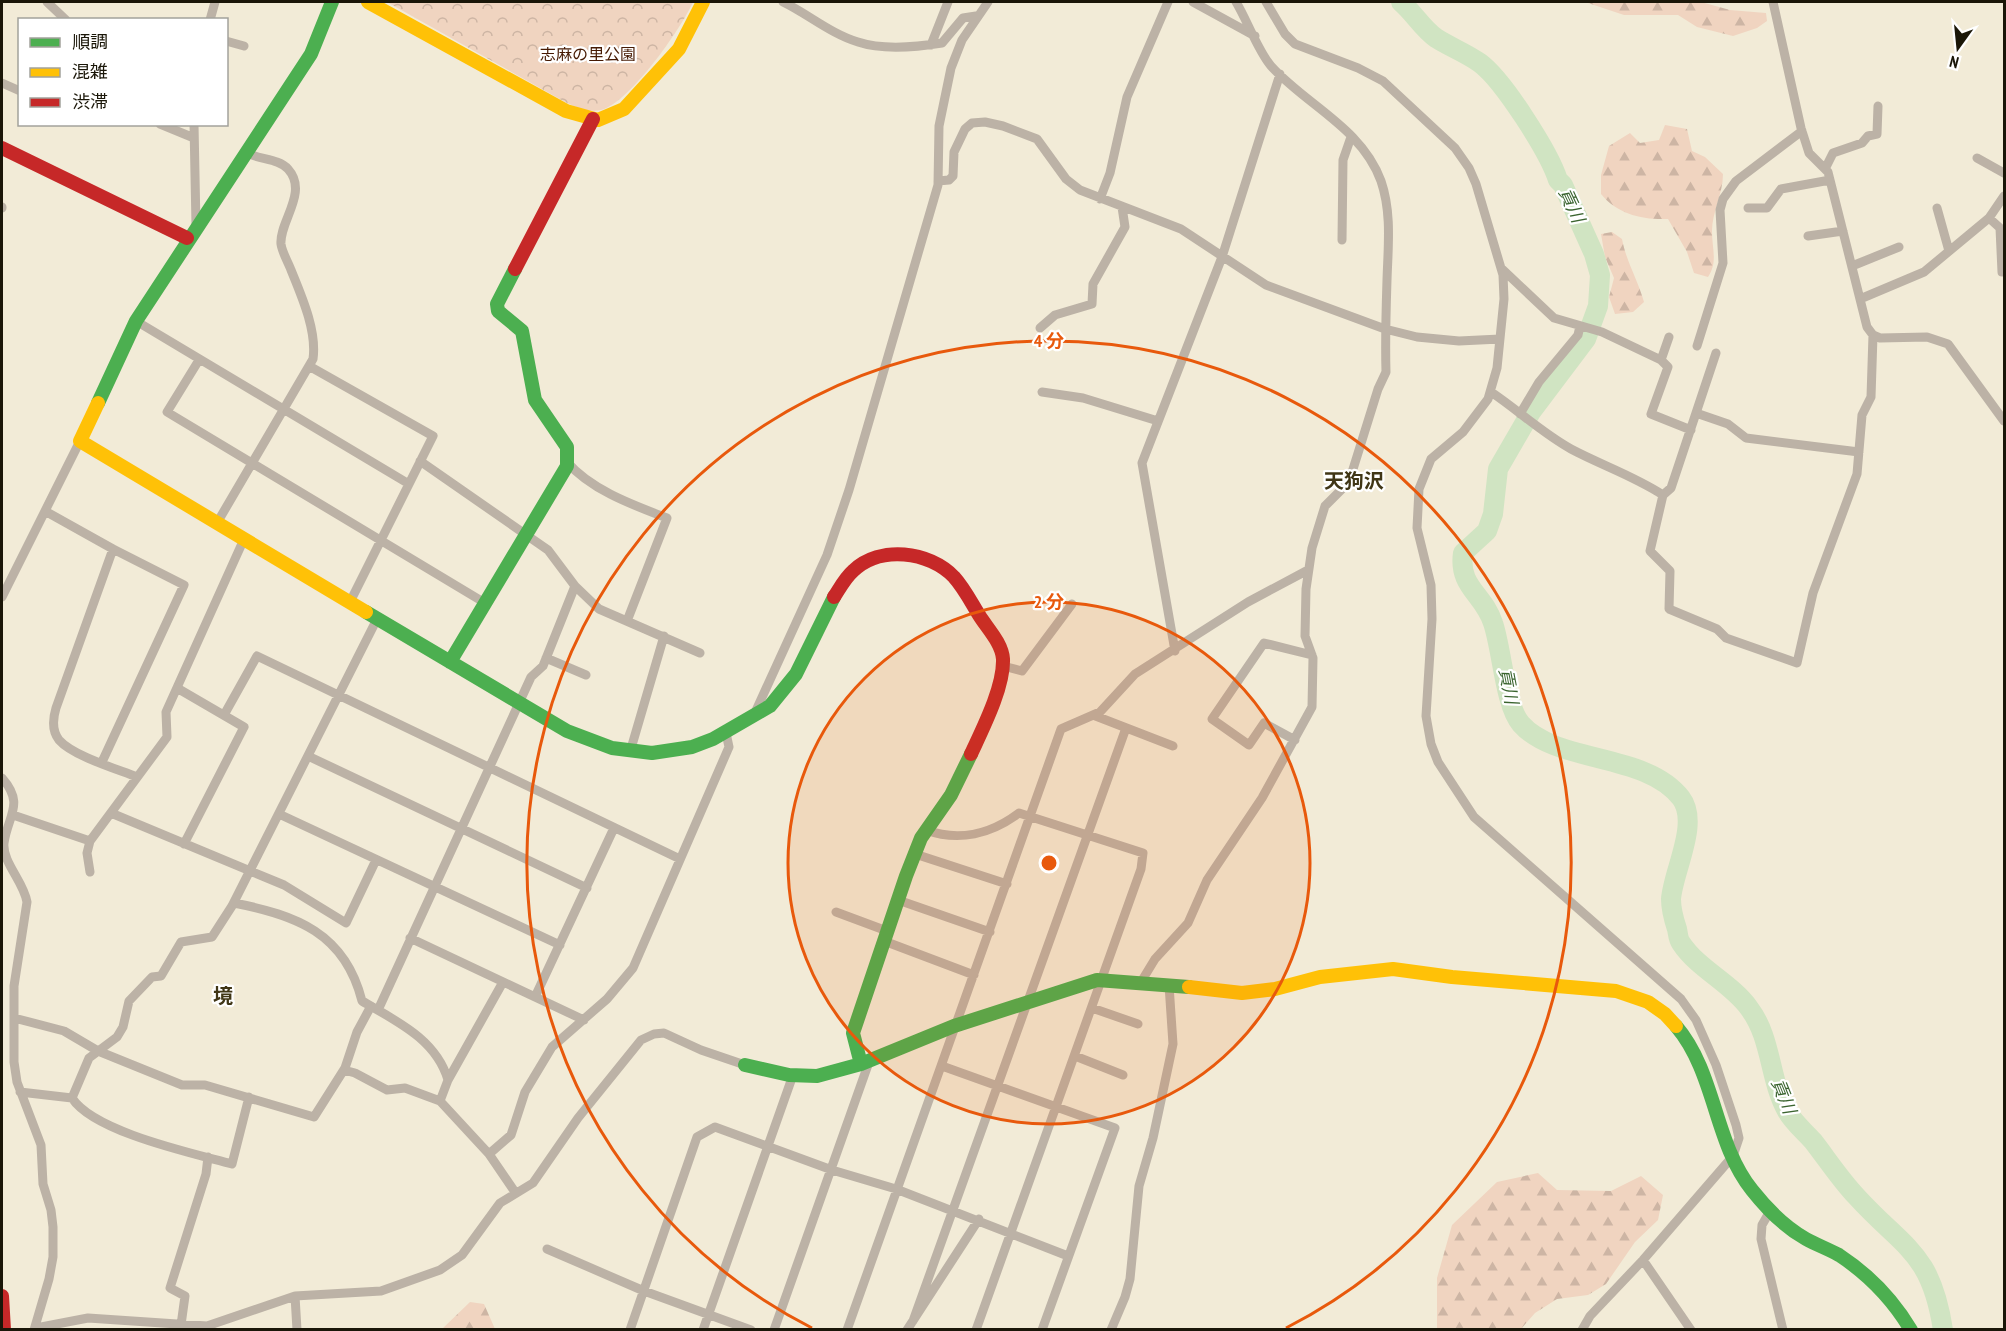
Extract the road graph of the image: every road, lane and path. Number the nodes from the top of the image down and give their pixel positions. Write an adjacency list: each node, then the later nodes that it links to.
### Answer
1 (47, 2): 15 (street)
2 (215, 2): 16 (street)
3 (332, 2): 32 (street)
4 (368, 2): 25 (street)
5 (703, 2): 25 (street)
6 (783, 2): 19 (street)
7 (948, 2): 19 (street)
8 (988, 2): 14 (street)
9 (1168, 2): 39 (street)
10 (1193, 2): 17 (street)
11 (1236, 2): 17 (street)
12 (1266, 2): 54 (street)
13 (1773, 2): 28 (street)
14 (976, 16): 19 (street); 37 (street)
15 (64, 18)
16 (211, 18)
17 (1255, 36): 21 (street)
18 (228, 42): 20 (street)
19 (931, 45)
20 (244, 46)
21 (1280, 74): 29 (street); 52 (street)
22 (2, 83): 23 (street)
23 (18, 90)
24 (1878, 106): 34 (street)
25 (593, 119): 82 (street)
26 (165, 126): 30 (street)
27 (194, 126): 30 (street)
28 (1802, 131): 34 (street); 64 (street)
29 (1351, 137): 49 (street); 60 (street)
30 (194, 138): 45 (street)
31 (2, 148): 48 (street)
32 (246, 152): 45 (street); 68 (street)
33 (1977, 158): 35 (street)
34 (1825, 169): 36 (street)
35 (2004, 173)
36 (1830, 180): 41 (street); 46 (street)
37 (938, 181): 39 (street); 112 (street)
38 (2004, 196): 44 (street)
39 (1100, 200): 40 (street)
40 (1122, 207): 52 (street); 59 (street)
41 (1748, 208)
42 (1937, 208): 51 (street)
43 (2004, 211): 44 (street)
44 (1992, 215): 51 (street); 55 (street)
45 (196, 226): 48 (street)
46 (1843, 231): 47 (street); 53 (street)
47 (1808, 236)
48 (188, 238): 57 (street)
49 (1342, 240)
50 (1899, 247): 53 (street)
51 (1949, 251): 56 (street)
52 (1222, 257): 60 (street); 75 (street)
53 (1852, 266): 56 (street)
54 (1501, 268): 58 (street); 63 (street)
55 (2004, 272)
56 (1860, 299): 61 (street)
57 (136, 321): 66 (street); 78 (street)
58 (1582, 327): 67 (street); 74 (street)
59 (1040, 328)
60 (1385, 330): 63 (street); 91 (street)
61 (1873, 335): 71 (street); 79 (street)
62 (1669, 338): 67 (street)
63 (1500, 339): 69 (street)
64 (1696, 346)
65 (1716, 353): 73 (street)
66 (199, 360): 72 (street); 81 (street)
67 (1661, 360): 77 (street)
68 (309, 366): 72 (street); 80 (street)
69 (1491, 392): 74 (street); 178 (street)
70 (1042, 393): 75 (street)
71 (2000, 408): 76 (street)
72 (283, 410): 81 (street); 83 (street)
73 (1696, 413): 77 (street); 79 (street)
74 (1520, 415): 84 (street)
75 (1158, 421): 100 (street)
76 (2004, 421)
77 (1691, 430): 84 (street)
78 (80, 441): 85 (street); 86 (street)
79 (1858, 452): 84 (street)
80 (420, 461): 83 (street); 87 (street)
81 (252, 462): 86 (street); 89 (street)
82 (567, 462): 87 (street); 98 (street)
83 (409, 484): 89 (street)
84 (1663, 495)
85 (45, 511): 90 (street); 93 (street)
86 (217, 522): 88 (street)
87 (525, 535): 92 (street); 95 (street)
88 (244, 539): 94 (street); 107 (street)
89 (381, 540): 94 (street); 95 (street)
90 (113, 549): 119 (street); 119 (street)
91 (1308, 570): 100 (street); 102 (street)
92 (575, 586): 98 (street); 103 (street)
93 (2, 597)
94 (350, 602): 97 (street)
95 (485, 603): 104 (street)
96 (1072, 604): 105 (street)
97 (377, 619): 104 (street); 108 (street)
98 (627, 621): 99 (street)
99 (664, 636): 101 (street); 117 (street)
100 (1175, 651): 111 (street)
101 (700, 653)
102 (1312, 655): 115 (street); 115 (street)
103 (546, 658): 106 (street); 109 (street)
104 (450, 662): 109 (street)
105 (1003, 666): 112 (street); 129 (street)
106 (586, 675)
107 (177, 688): 110 (street); 121 (street)
108 (339, 696): 110 (street); 118 (street); 120 (street)
109 (520, 703): 117 (street); 120 (street)
110 (224, 715): 132 (street)
111 (1093, 715): 113 (street); 126 (street)
112 (753, 718): 114 (street)
113 (1126, 728): 116 (street); 130 (street)
114 (726, 733): 117 (street); 134 (street)
115 (1295, 740): 151 (street)
116 (1173, 746)
117 (630, 752)
118 (308, 756): 124 (street); 127 (street)
119 (102, 762): 121 (street)
120 (489, 769): 127 (street); 128 (street)
121 (137, 777): 123 (street)
122 (2, 778): 125 (street)
123 (111, 813): 131 (street); 132 (street)
124 (279, 814): 135 (street); 136 (street)
125 (13, 816): 131 (street); 157 (street)
126 (1031, 816): 129 (street); 130 (street); 138 (street)
127 (461, 828): 139 (street); 140 (street)
128 (614, 828): 134 (street); 140 (street)
129 (926, 830): 133 (street)
130 (1089, 835): 149 (street); 154 (street)
131 (90, 841): 137 (street)
132 (184, 844): 136 (street)
133 (915, 854): 138 (street); 141 (street)
134 (680, 859): 158 (street)
135 (376, 860): 136 (street); 139 (street)
136 (250, 871): 142 (street)
137 (90, 872)
138 (1007, 884): 144 (street)
139 (434, 886): 146 (street); 147 (street)
140 (586, 888): 147 (street)
141 (898, 900): 144 (street); 145 (street)
142 (234, 903): 155 (street); 161 (street)
143 (836, 912): 145 (street)
144 (990, 932): 148 (street)
145 (886, 936): 148 (street); 163 (street)
146 (410, 938): 150 (street); 155 (street)
147 (560, 945): 153 (street)
148 (974, 975): 160 (street)
149 (1102, 980): 151 (street); 154 (street); 156 (street)
150 (503, 982): 153 (street); 169 (street)
151 (1141, 982): 152 (street)
152 (1169, 985): 178 (street); 207 (street)
153 (535, 997): 158 (street)
154 (1029, 1002): 160 (street); 170 (street)
155 (374, 1008): 166 (street); 169 (street)
156 (1092, 1008): 159 (street); 162 (street)
157 (14, 1018): 161 (street); 171 (street)
158 (584, 1020): 177 (street)
159 (1138, 1024)
160 (954, 1026): 163 (street); 165 (street)
161 (98, 1051): 172 (street); 173 (street)
162 (1075, 1056): 168 (street); 175 (street)
163 (865, 1063): 167 (street); 180 (street)
164 (745, 1065): 167 (street); 182 (street)
165 (942, 1066): 170 (street); 181 (street)
166 (344, 1070): 172 (street); 174 (street)
167 (793, 1075): 176 (street)
168 (1123, 1075)
169 (448, 1080): 174 (street)
170 (999, 1085): 175 (street); 184 (street)
171 (20, 1092): 173 (street); 198 (street)
172 (249, 1097): 179 (street)
173 (72, 1098): 179 (street)
174 (440, 1101): 177 (street)
175 (1057, 1106): 186 (street); 188 (street)
176 (768, 1147): 180 (street); 190 (street); 193 (street)
177 (489, 1154): 182 (street)
178 (1733, 1156): 183 (street); 189 (street)
179 (208, 1157): 194 (street)
180 (832, 1170): 181 (street); 203 (street)
181 (896, 1189): 184 (street); 204 (street)
182 (515, 1192): 191 (street)
183 (1770, 1211): 210 (street); 211 (street)
184 (952, 1213): 185 (street); 195 (street)
185 (979, 1219): 186 (street); 195 (street)
186 (1011, 1233): 188 (street); 205 (street)
187 (547, 1249): 190 (street)
188 (1068, 1256): 206 (street)
189 (1643, 1260): 208 (street); 209 (street)
190 (644, 1291): 193 (street); 200 (street)
191 (296, 1296): 196 (street); 199 (street)
192 (2, 1298): 197 (street)
193 (708, 1314): 201 (street); 202 (street)
194 (181, 1325): 196 (street); 198 (street)
195 (910, 1325)
196 (222, 1326)
197 (4, 1329)
198 (35, 1329)
199 (297, 1329)
200 (630, 1329)
201 (703, 1329)
202 (751, 1329)
203 (774, 1329)
204 (847, 1329)
205 (976, 1329)
206 (1042, 1329)
207 (1111, 1329)
208 (1582, 1329)
209 (1691, 1329)
210 (1783, 1329)
211 (1911, 1329)

